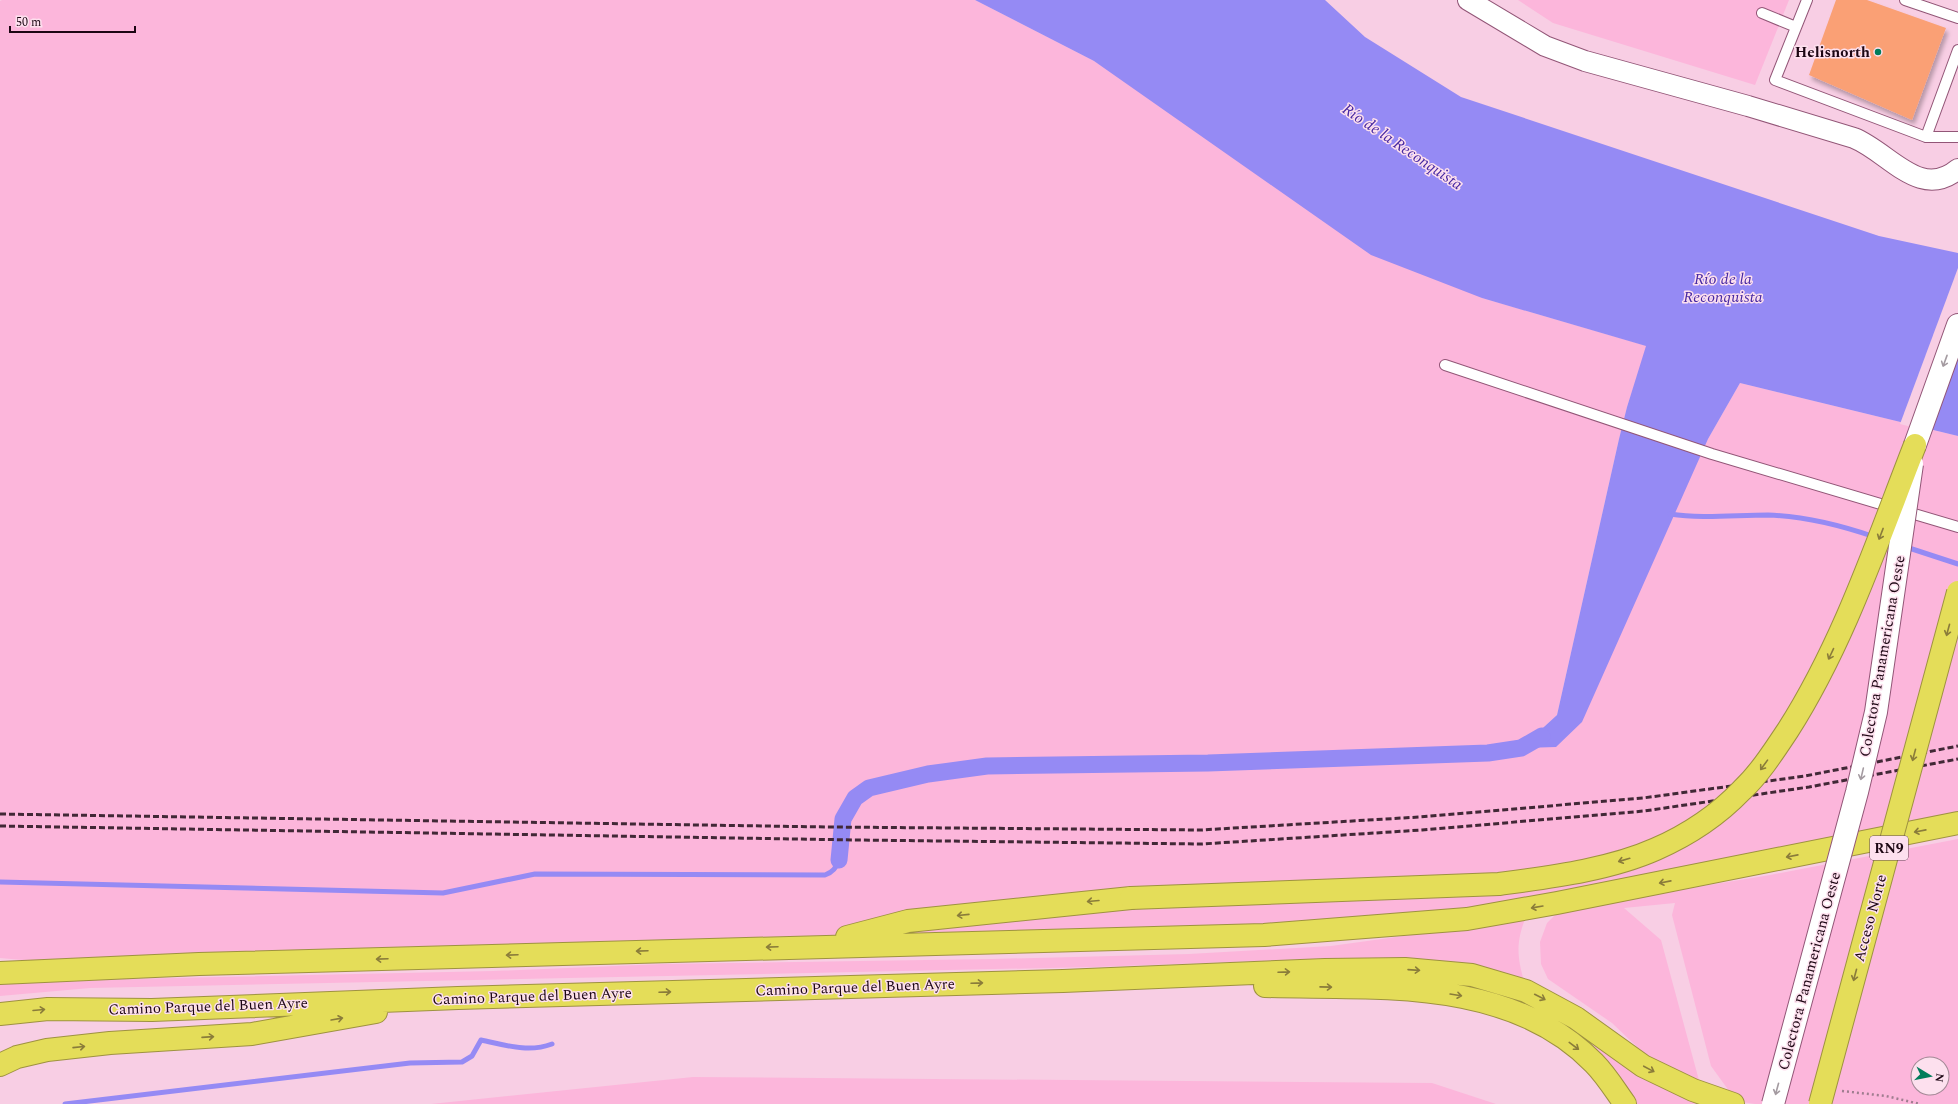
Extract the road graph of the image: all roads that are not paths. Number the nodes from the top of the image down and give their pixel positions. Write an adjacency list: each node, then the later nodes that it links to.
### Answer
1 (1468, 0): 10 (street)
2 (1807, 0): 6 (lane)
3 (1905, 0): 5 (lane)
4 (1762, 13): 6 (lane)
5 (1958, 18)
6 (1796, 27): 8 (lane)
7 (1958, 50): 8 (lane)
8 (1926, 137): 9 (lane)
9 (1958, 137)
10 (1958, 169)
11 (1958, 325): 13 (main road, Colectora Panamericana Oeste, one-way to 13)
12 (1445, 365): 14 (lane)
13 (1915, 445): 17 (highway, one-way to 17, bridge); 29 (main road, Colectora Panamericana Oeste, one-way to 29, bridge)
14 (1958, 527)
15 (1958, 592): 30 (highway, Acceso Norte / RN9, one-way to 30, bridge)
16 (1958, 823): 17 (highway, one-way to 17)
17 (811, 946): 19 (highway, one-way to 19)
18 (0, 958): 19 (highway)
19 (101, 967): 20 (highway)
20 (0, 973)
21 (1064, 980): 22 (highway, Camino Parque del Buen Ayre, one-way to 21); 27 (highway, one-way to 27); 28 (highway, one-way to 28)
22 (458, 998): 23 (highway, Camino Parque del Buen Ayre, one-way to 22); 24 (highway, one-way to 22)
23 (0, 1014)
24 (47, 1050): 25 (highway); 26 (highway)
25 (0, 1056)
26 (0, 1065)
27 (1625, 1104)
28 (1733, 1104)
29 (1773, 1104)
30 (1820, 1104)

